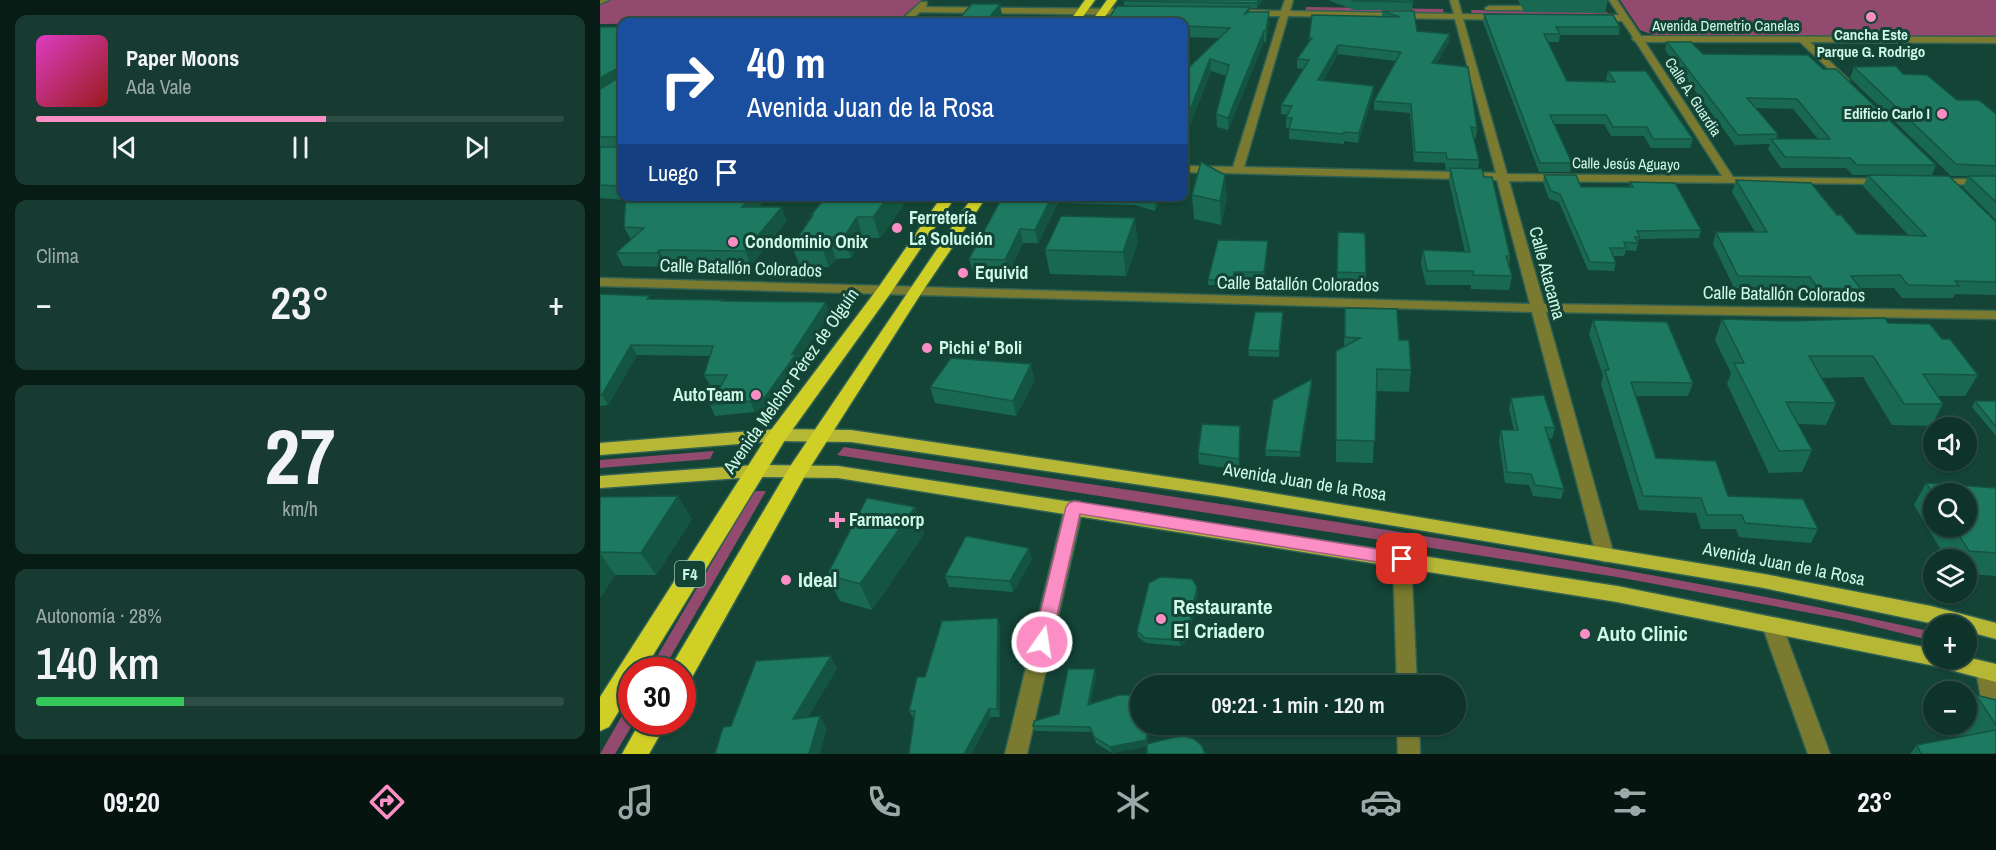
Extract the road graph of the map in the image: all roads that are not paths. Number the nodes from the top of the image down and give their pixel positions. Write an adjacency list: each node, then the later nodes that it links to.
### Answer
1 (605, 0): 4 (street)
2 (1613, 0): 14 (street, Calle A. Guardia)
3 (928, 1): 5 (street); 11 (street)
4 (600, 2)
5 (1087, 5): 6 (street); 11 (street); 17 (highway)
6 (1108, 5): 8 (street); 18 (highway)
7 (1287, 6): 9 (street); 12 (street); 26 (street)
8 (1138, 7)
9 (1456, 8): 10 (street); 15 (street); 27 (street, Calle Atacama)
10 (1549, 8)
11 (918, 9): 16 (street)
12 (1241, 9)
13 (1595, 9): 14 (street)
14 (1618, 9): 20 (street, Calle A. Guardia)
15 (1541, 17)
16 (908, 18)
17 (1077, 18)
18 (1099, 18)
19 (1588, 18): 20 (street)
20 (1624, 18): 21 (street, Calle A. Guardia)
21 (1636, 39): 22 (street, Avenida Demetrio Canelas); 29 (street, Calle A. Guardia)
22 (1803, 40): 23 (street, Avenida Demetrio Canelas); 24 (street)
23 (1994, 42)
24 (1858, 93)
25 (1188, 169): 26 (street, Calle Jesús Aguayo)
26 (1237, 171): 27 (street, Calle Jesús Aguayo)
27 (1502, 177): 29 (street, Calle Jesús Aguayo); 39 (street, Calle Atacama)
28 (1944, 178): 31 (street); 32 (street); 33 (street)
29 (1730, 180): 30 (street, Calle Jesús Aguayo)
30 (1901, 182)
31 (1924, 182)
32 (1996, 182)
33 (1964, 198)
34 (947, 201): 37 (highway, Avenida Melchor Pérez de Olguín / F4)
35 (977, 201): 38 (highway, F4)
36 (600, 282): 37 (street, Calle Batallón Colorados)
37 (884, 291): 38 (street, Calle Batallón Colorados); 41 (highway, Avenida Melchor Pérez de Olguín / F4)
38 (914, 292): 39 (street, Calle Batallón Colorados); 42 (highway, F4)
39 (1538, 308): 40 (street, Calle Batallón Colorados); 48 (street, Calle Atacama)
40 (1996, 315)
41 (778, 435): 42 (main road, Avenida Juan de la Rosa); 43 (main road, Avenida Juan de la Rosa); 45 (highway, Avenida Melchor Pérez de Olguín / F4)
42 (821, 435): 44 (highway, F4); 48 (main road, Avenida Juan de la Rosa)
43 (600, 449)
44 (798, 470): 45 (main road); 47 (main road); 53 (highway, F4)
45 (755, 471): 46 (main road); 56 (highway, Avenida Melchor Pérez de Olguín / F4)
46 (600, 482)
47 (1074, 507): 49 (main road); 61 (street)
48 (1605, 555): 51 (main road, Avenida Juan de la Rosa)
49 (1402, 559): 50 (main road); 55 (street)
50 (1772, 625): 52 (main road); 63 (street)
51 (1996, 631)
52 (1923, 656)
53 (690, 657)
54 (1991, 672): 57 (street)
55 (1407, 675)
56 (600, 719)
57 (1996, 719)
58 (646, 735): 60 (highway)
59 (1408, 735): 62 (street)
60 (635, 754)
61 (1016, 754)
62 (1409, 754)
63 (1819, 754)

